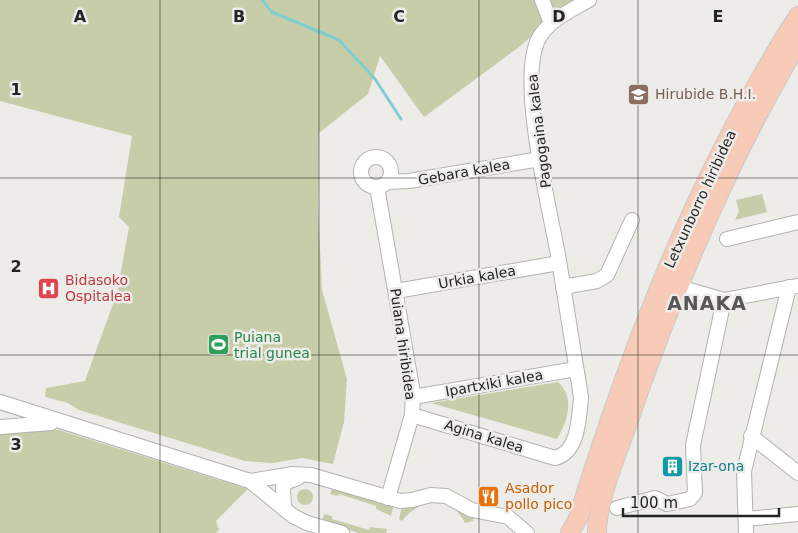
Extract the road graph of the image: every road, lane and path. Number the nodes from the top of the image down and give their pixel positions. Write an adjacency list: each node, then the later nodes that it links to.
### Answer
1 (542, 0): 4 (street)
2 (589, 0): 4 (street, Pagogaina kalea)
3 (798, 16): 15 (main road, Letxunborro hiribidea)
4 (551, 23): 6 (street, Pagogaina kalea)
5 (798, 43): 14 (main road, Letxunborro hiribidea)
6 (540, 159): 7 (street, Gebara kalea); 11 (street, Pagogaina kalea)
7 (382, 185): 16 (street, Puiana hiribidea)
8 (632, 220): 13 (street)
9 (798, 222): 10 (street)
10 (727, 238)
11 (559, 263): 13 (street, Pagogaina kalea); 16 (street, Urkia kalea)
12 (794, 286): 17 (street); 25 (street)
13 (563, 287): 18 (street, Pagogaina kalea)
14 (678, 287): 15 (street); 17 (street); 38 (main road, Letxunborro hiribidea)
15 (658, 290): 37 (main road, Letxunborro hiribidea)
16 (396, 291): 19 (street, Puiana hiribidea)
17 (724, 300): 31 (street)
18 (576, 369): 19 (street, Ipartxiki kalea); 26 (street, Pagogaina kalea)
19 (413, 397): 22 (street, Puiana hiribidea)
20 (0, 402): 21 (street)
21 (16, 406): 23 (street); 24 (street)
22 (412, 415): 26 (street, Agina kalea); 30 (street, Puiana hiribidea)
23 (67, 425): 24 (street); 29 (street)
24 (0, 426)
25 (752, 436): 27 (street); 34 (street)
26 (555, 458)
27 (798, 473)
28 (312, 475): 29 (street); 30 (street); 32 (street)
29 (250, 481): 32 (street)
30 (388, 498): 36 (street)
31 (617, 508)
32 (284, 510): 35 (street)
33 (798, 514): 34 (street)
34 (746, 526)
35 (342, 533)
36 (527, 533)
37 (570, 533)
38 (597, 533)

